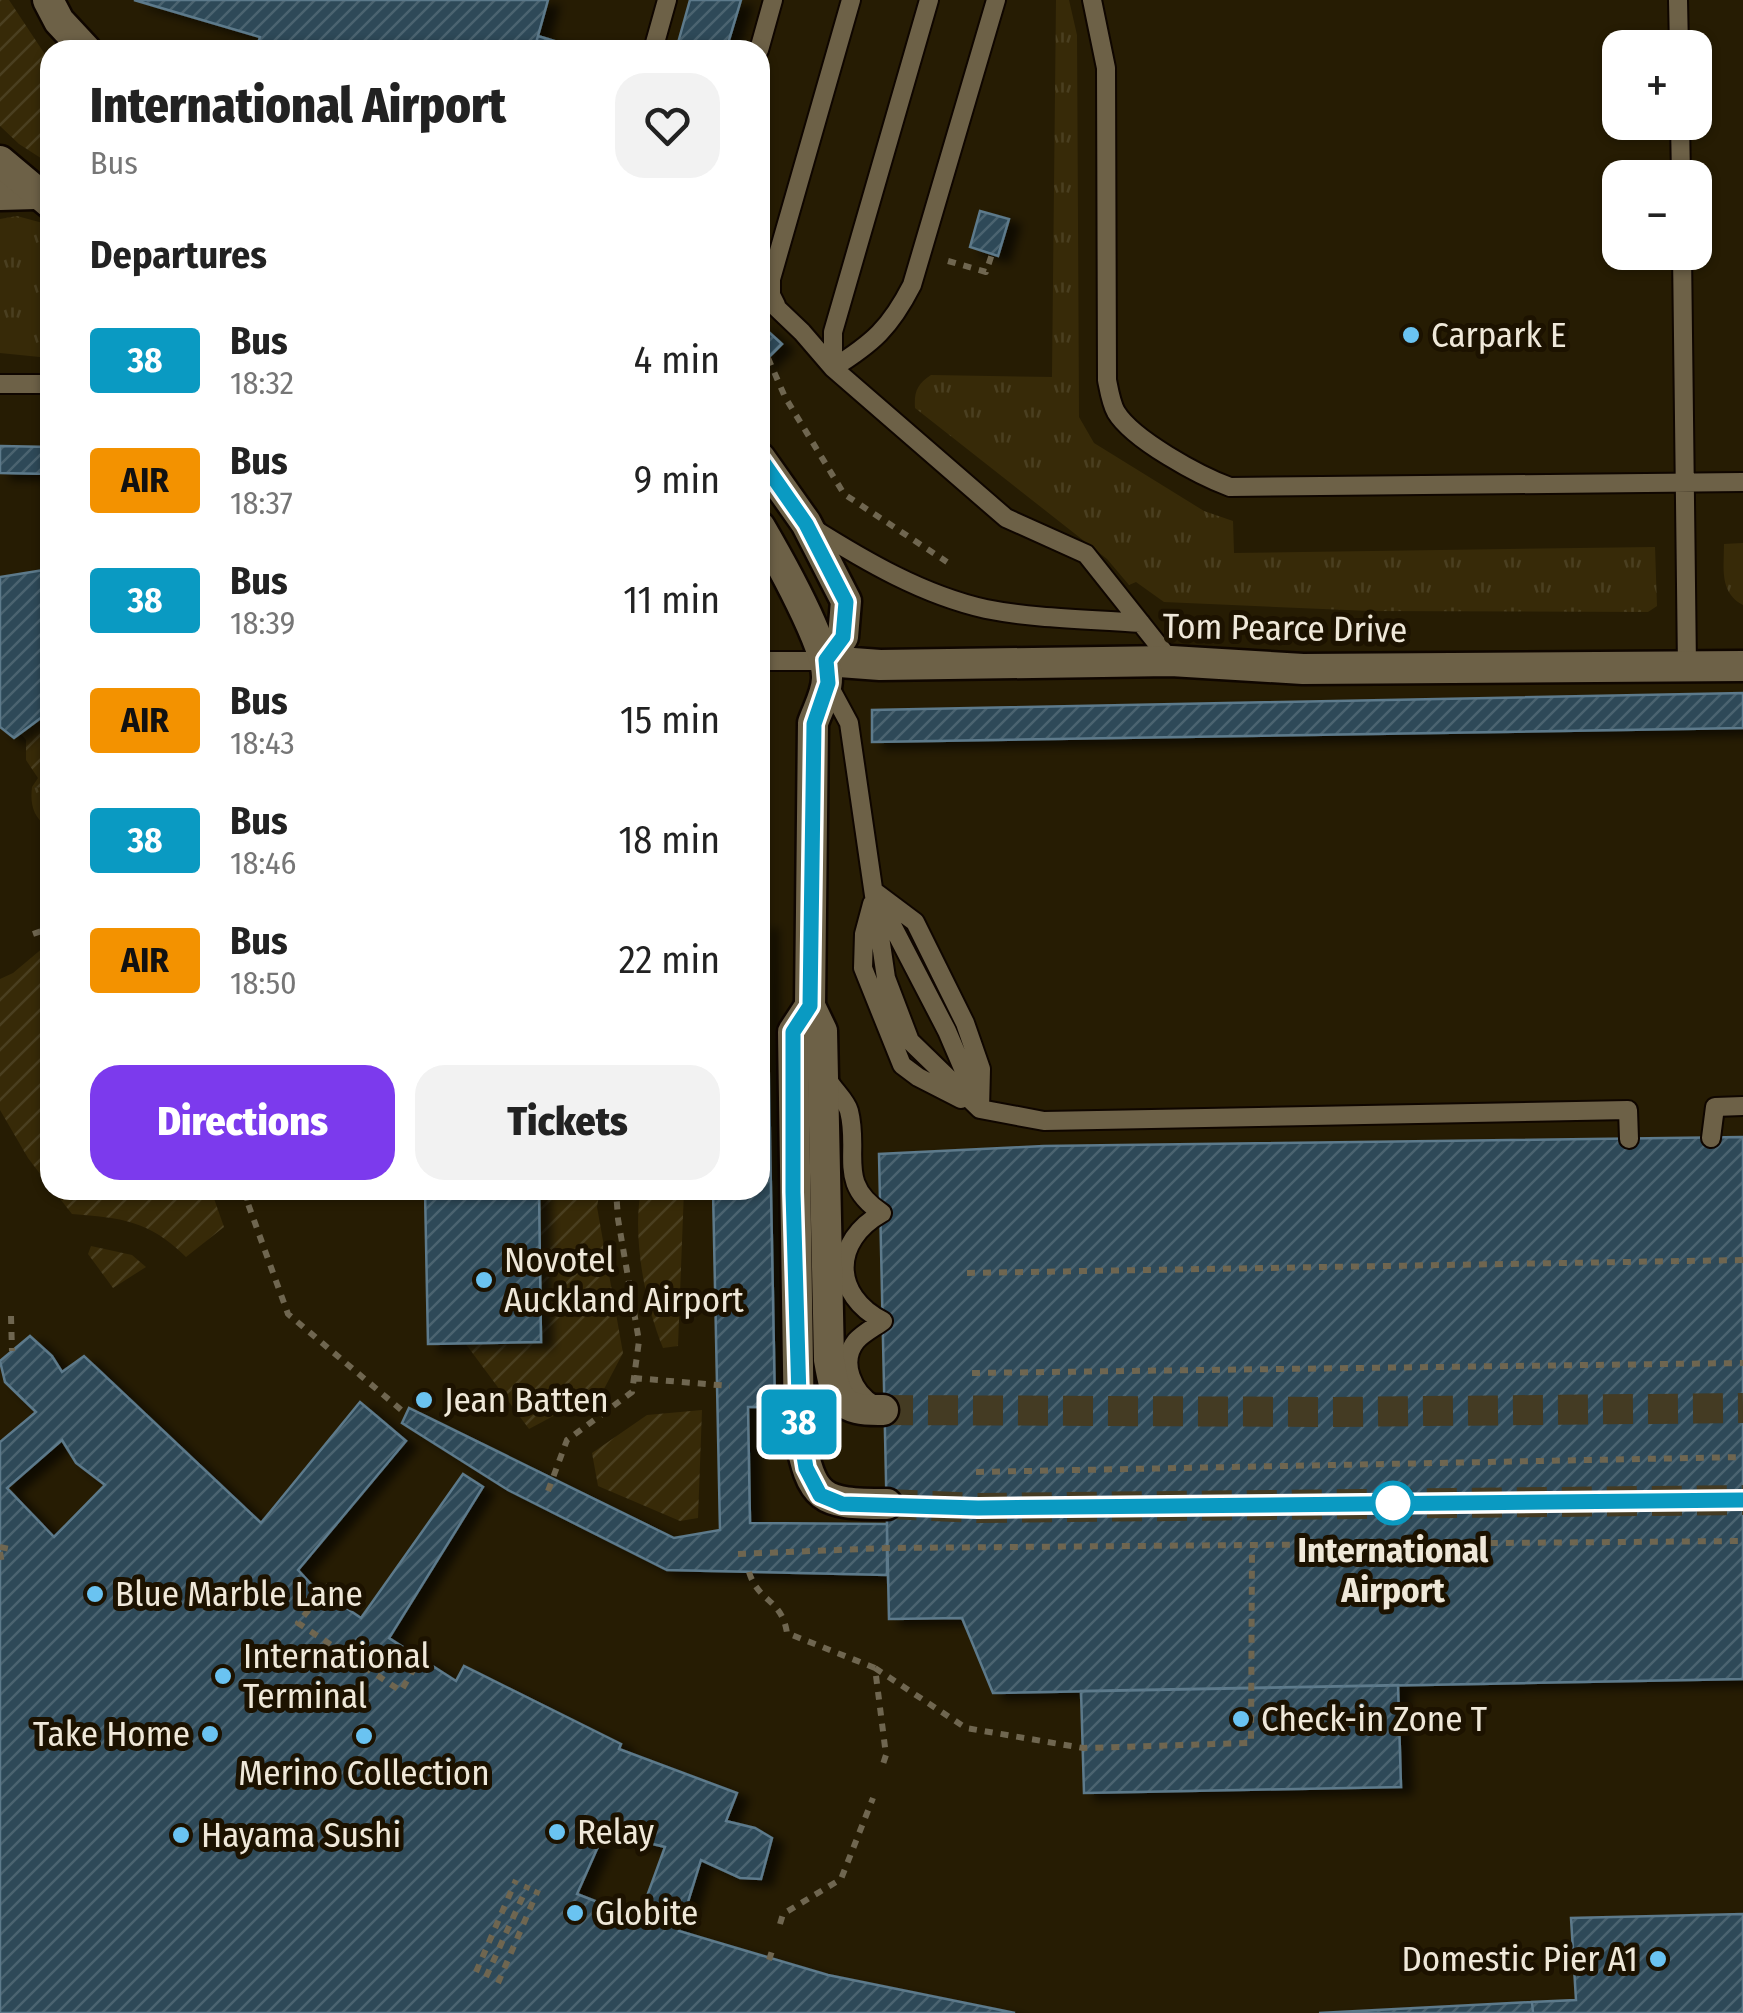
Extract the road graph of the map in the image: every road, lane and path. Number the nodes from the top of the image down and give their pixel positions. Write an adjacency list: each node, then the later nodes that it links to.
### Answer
1 (48, 0): 10 (street)
2 (667, 0): 11 (lane)
3 (773, 0): 12 (lane)
4 (851, 0): 21 (lane)
5 (929, 0): 23 (lane)
6 (996, 0): 23 (lane)
7 (1092, 0): 27 (lane)
8 (1678, 0): 9 (lane)
9 (1679, 30)
10 (77, 40)
11 (656, 40)
12 (762, 40)
13 (0, 161): 15 (street)
14 (0, 195): 16 (street)
15 (40, 196)
16 (40, 199)
17 (992, 254): 18 (path)
18 (936, 258)
19 (1682, 270): 27 (lane)
20 (770, 301): 21 (lane)
21 (779, 310): 23 (lane)
22 (770, 362): 31 (path)
23 (832, 368): 32 (lane)
24 (0, 384): 25 (lane)
25 (40, 384)
26 (770, 472): 29 (street)
27 (1685, 482): 28 (lane); 36 (lane)
28 (1743, 482)
29 (806, 524): 32 (lane); 37 (street)
30 (770, 545): 37 (street)
31 (956, 568)
32 (1141, 624): 33 (lane)
33 (1171, 661): 36 (street, Tom Pearce Drive); 37 (street, Tom Pearce Drive)
34 (770, 663): 37 (lane)
35 (1743, 666): 36 (street, Tom Pearce Drive)
36 (1687, 668)
37 (827, 672): 38 (lane); 41 (street)
38 (875, 892): 44 (lane); 44 (lane)
39 (40, 932): 40 (path)
40 (33, 934)
41 (810, 1006): 42 (street); 62 (street)
42 (823, 1068): 57 (street); 57 (lane)
43 (1743, 1106): 45 (lane)
44 (980, 1108): 46 (lane)
45 (1711, 1138)
46 (1628, 1139)
47 (245, 1200): 58 (path)
48 (617, 1200): 55 (path)
49 (1743, 1260): 50 (path)
50 (967, 1272)
51 (11, 1316): 52 (path)
52 (12, 1351)
53 (1743, 1364): 54 (path)
54 (972, 1373)
55 (634, 1378): 56 (path); 61 (path)
56 (730, 1386)
57 (883, 1410)
58 (406, 1414)
59 (1743, 1458): 60 (path)
60 (976, 1472)
61 (548, 1491)
62 (886, 1504)
63 (1743, 1541): 64 (path)
64 (1252, 1546): 67 (path); 72 (path)
65 (0, 1550): 66 (path); 68 (path)
66 (15, 1550)
67 (738, 1554)
68 (2, 1564)
69 (749, 1572): 72 (path)
70 (329, 1586): 71 (path)
71 (423, 1653)
72 (875, 1668): 73 (path)
73 (883, 1764)
74 (873, 1798): 78 (path)
75 (516, 1880): 81 (path)
76 (528, 1886): 82 (path)
77 (538, 1890): 83 (path)
78 (780, 1924)
79 (772, 1950): 80 (path)
80 (769, 1960)
81 (476, 1972)
82 (486, 1977)
83 (498, 1982)

